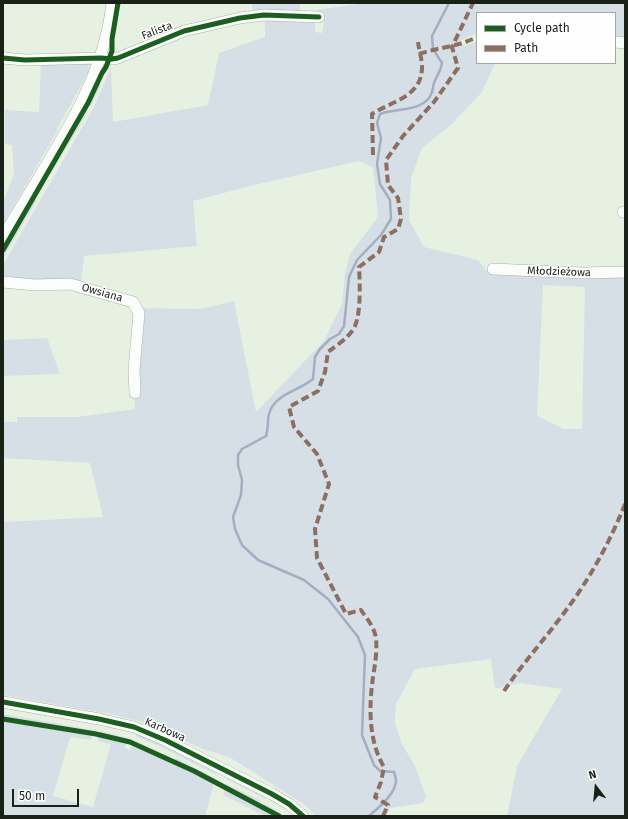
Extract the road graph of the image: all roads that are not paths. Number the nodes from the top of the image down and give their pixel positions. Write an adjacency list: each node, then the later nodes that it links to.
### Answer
1 (112, 3): 4 (street)
2 (319, 17): 4 (street, Falista)
3 (3, 58): 4 (street, Falista)
4 (101, 58): 5 (street)
5 (3, 237)
6 (493, 269): 7 (street, Młodzieżowa)
7 (625, 272)
8 (3, 282): 9 (street, Owsiana)
9 (136, 393)
10 (3, 702): 11 (street, Karbowa)
11 (303, 816)

